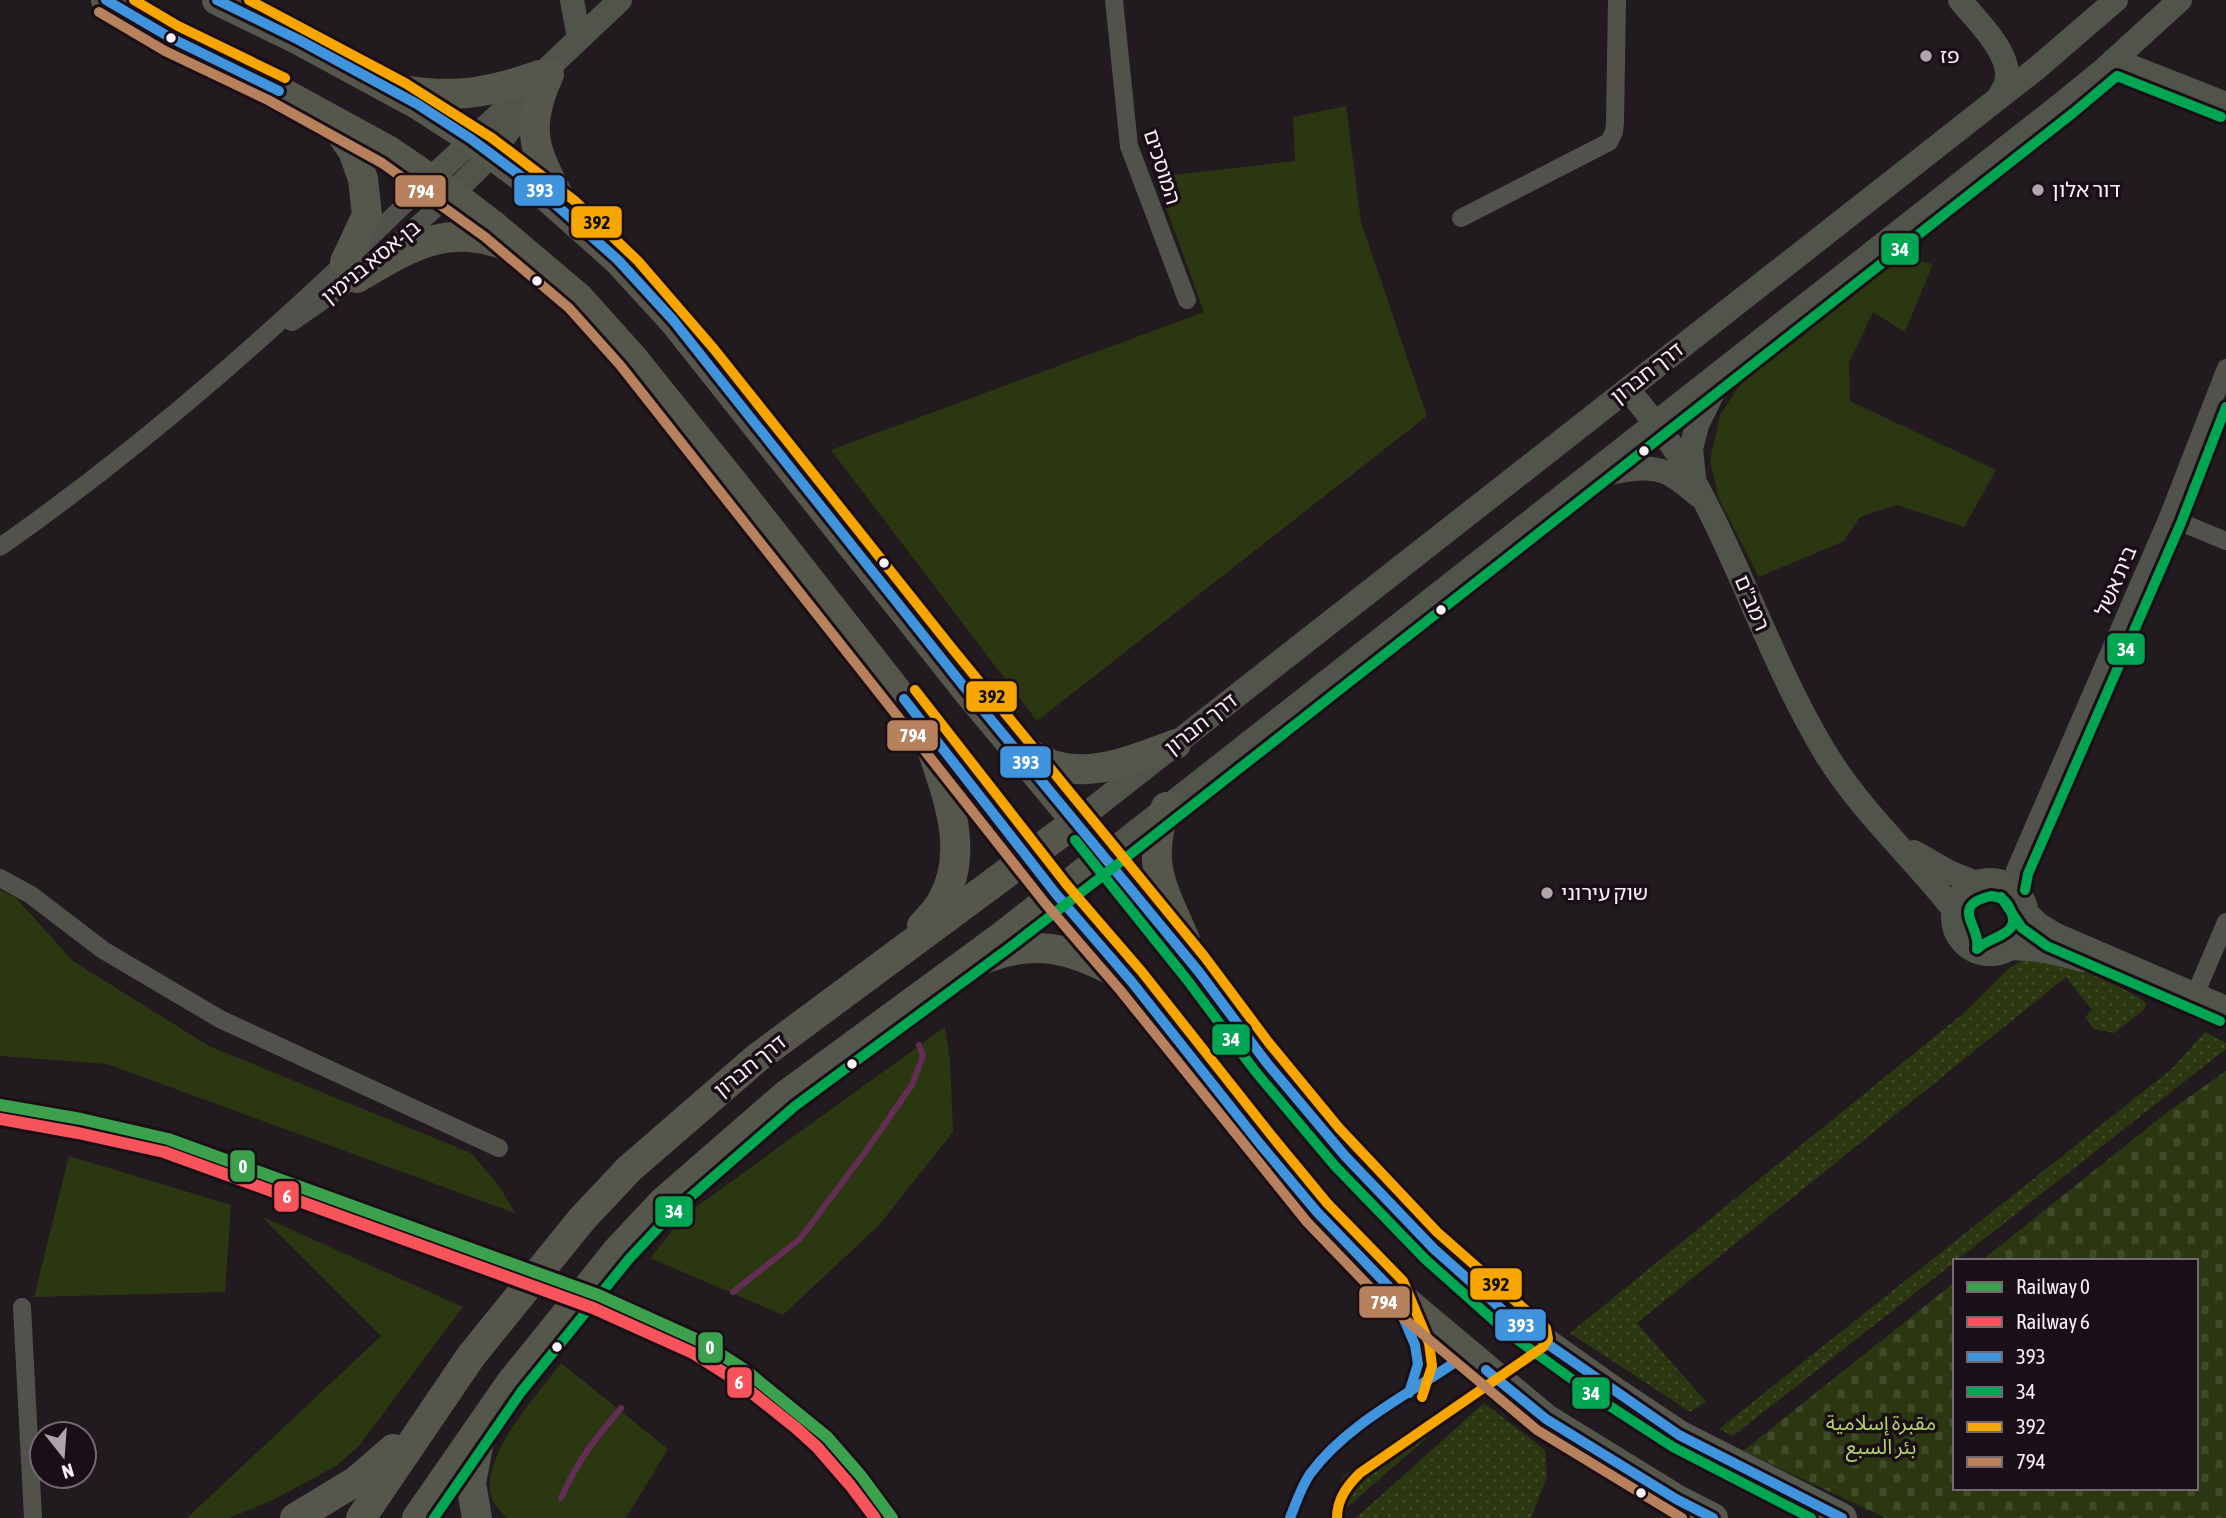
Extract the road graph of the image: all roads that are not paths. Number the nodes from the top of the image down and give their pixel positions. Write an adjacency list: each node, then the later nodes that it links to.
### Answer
1 (106, 0): 17 (highway)
2 (217, 0): 14 (highway)
3 (572, 0): 10 (main road)
4 (620, 0): 10 (main road, בן-אסא בנימין)
5 (1114, 0): 24 (street, המוסכים)
6 (1617, 0): 21 (street)
7 (1960, 0): 12 (main road)
8 (2116, 0): 11 (main road, דרך חברון)
9 (2180, 0): 13 (main road, דרך חברון)
10 (570, 44): 14 (highway); 18 (main road, בן-אסא בנימין); 20 (highway)
11 (2058, 50): 12 (main road); 15 (main road, דרך חברון)
12 (2001, 51): 15 (main road)
13 (2114, 60): 16 (main road); 25 (main road, דרך חברון)
14 (389, 89): 18 (highway)
15 (1999, 97): 27 (main road, דרך חברון)
16 (2226, 104)
17 (330, 119): 19 (highway); 23 (highway)
18 (482, 147): 19 (main road, בן-אסא בנימין); 20 (highway)
19 (441, 186): 22 (highway); 23 (street, בן-אסא בנימין); 23 (street, בן-אסא בנימין)
20 (569, 214): 34 (highway)
21 (1461, 218)
22 (531, 256): 23 (highway); 35 (highway)
23 (351, 270): 33 (street, בן-אסא בנימין)
24 (1187, 300)
25 (1727, 367): 28 (main road, דרך חברון); 30 (main road)
26 (2226, 368): 31 (street, בית אשל)
27 (1628, 389): 28 (main road, רמב"ם); 36 (main road, דרך חברון)
28 (1655, 423): 29 (main road, דרך חברון); 30 (main road, רמב"ם)
29 (1583, 480): 30 (main road); 37 (main road, דרך חברון)
30 (1699, 490): 38 (main road, רמב"ם)
31 (2168, 517): 32 (street); 44 (street, בית אשל)
32 (2226, 541)
33 (0, 547)
34 (996, 725): 36 (highway); 39 (highway)
35 (925, 726): 41 (highway); 49 (highway)
36 (1176, 744): 39 (main road, דרך חברון)
37 (1166, 807): 40 (main road, דרך חברון); 52 (highway)
38 (1873, 819): 43 (main road, רמב"ם); 46 (main road, רמב"ם)
39 (1077, 821): 40 (highway); 41 (highway, דרך חברון)
40 (1105, 856): 45 (highway, דרך חברון); 52 (highway)
41 (1028, 858): 45 (highway); 49 (highway, דרך חברון)
42 (0, 878): 56 (street)
43 (1976, 883): 44 (main road); 46 (main road)
44 (2011, 887): 47 (main road)
45 (1056, 894): 51 (highway, דרך חברון); 53 (highway)
46 (1954, 910): 50 (main road)
47 (2027, 913): 50 (main road); 54 (main road)
48 (2226, 922): 54 (street)
49 (905, 948): 58 (highway, דרך חברון)
50 (2010, 948): 54 (main road)
51 (957, 969): 53 (highway); 59 (highway, דרך חברון)
52 (1199, 972): 66 (highway)
53 (1131, 981): 65 (highway)
54 (2195, 995): 55 (main road)
55 (2226, 1008)
56 (499, 1148)
57 (22, 1307): 60 (street)
58 (425, 1421): 61 (highway); 62 (highway, דרך חברון)
59 (484, 1421): 63 (highway, דרך חברון); 64 (highway)
60 (33, 1518)
61 (296, 1518)
62 (361, 1518)
63 (417, 1518)
64 (477, 1518)
65 (1713, 1518)
66 (1842, 1518)

